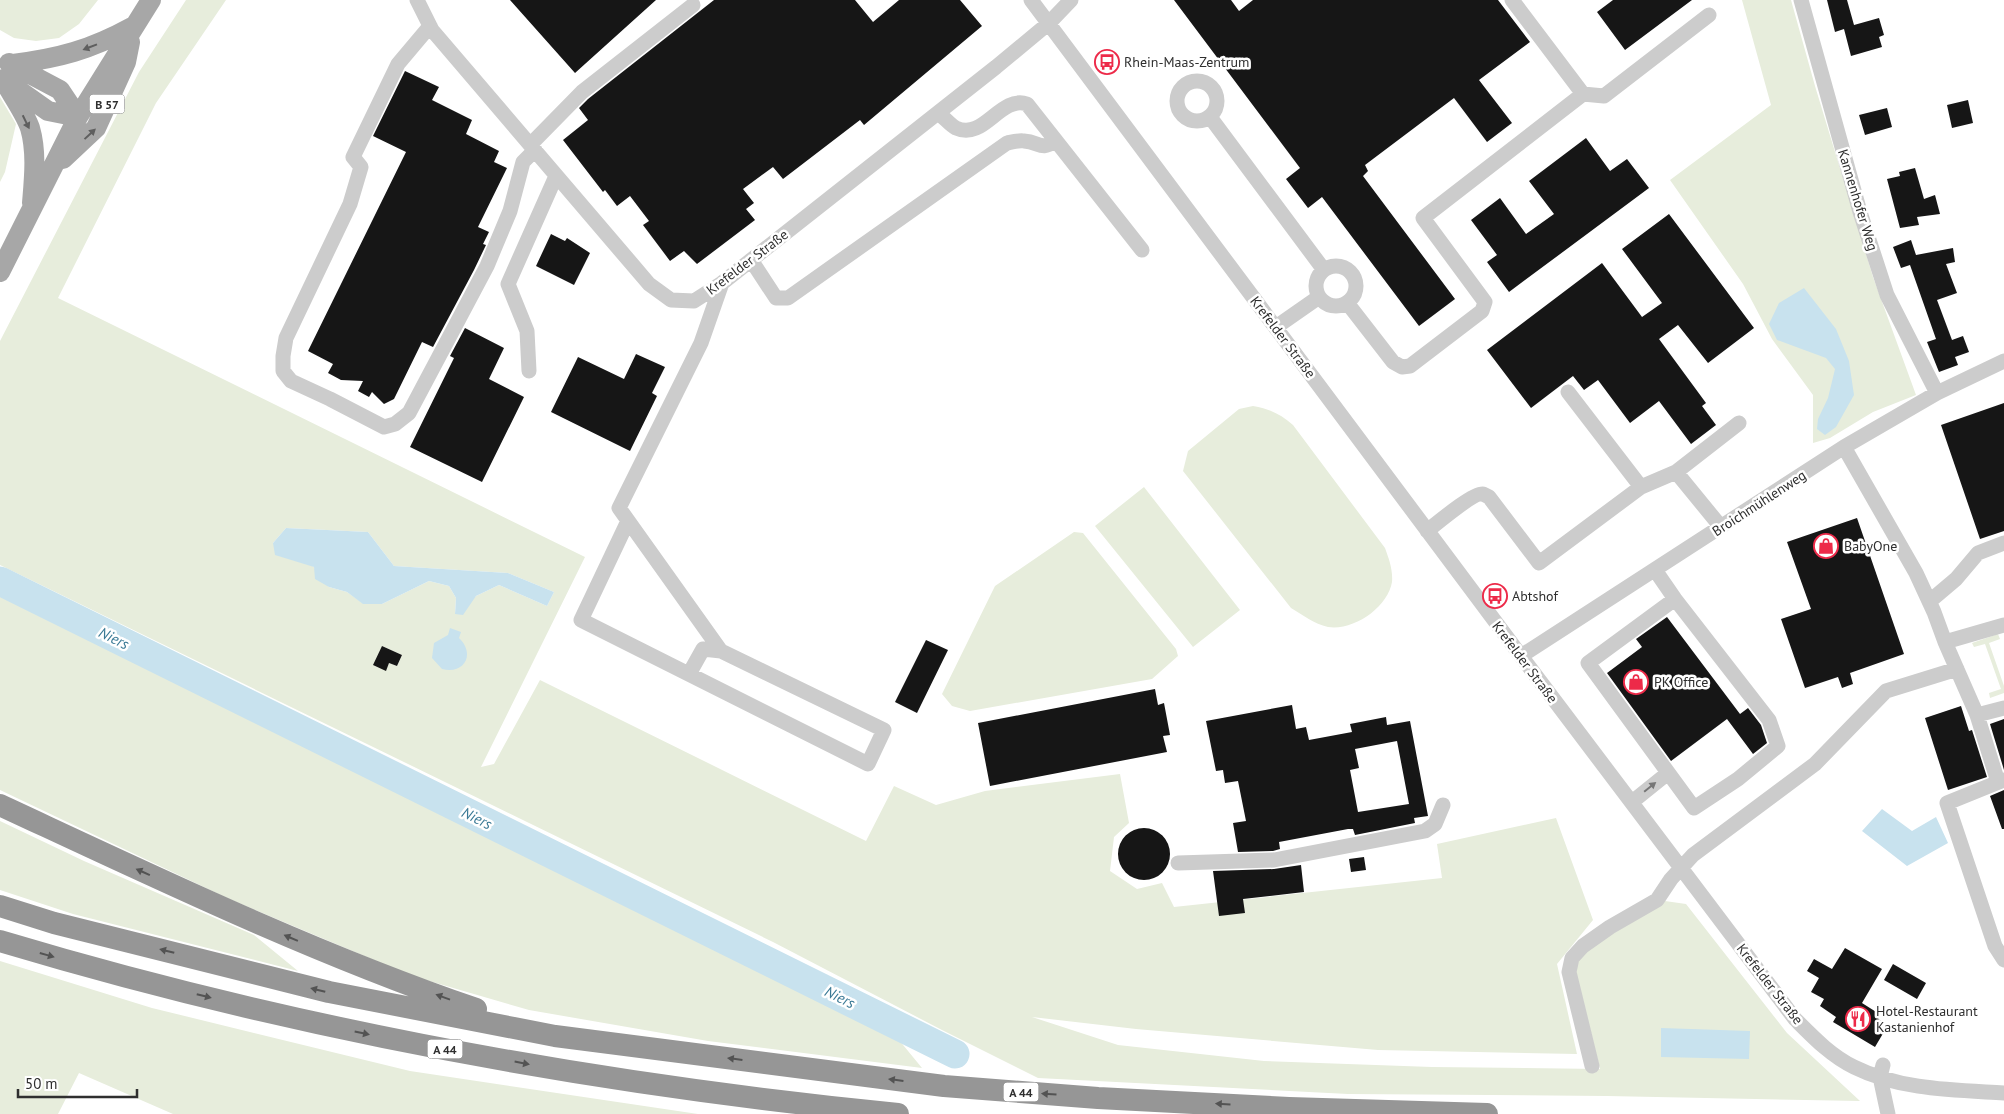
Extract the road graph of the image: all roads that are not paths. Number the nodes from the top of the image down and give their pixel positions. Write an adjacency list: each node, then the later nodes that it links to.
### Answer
1 (151, 0): 10 (main road, B 57)
2 (1031, 0): 9 (street, Krefelder Straße)
3 (1071, 0): 9 (street, Krefelder Straße)
4 (1512, 0): 13 (street)
5 (1801, 0): 33 (street, Kannenhofer Weg)
6 (423, 3): 11 (street, Krefelder Straße)
7 (693, 5): 18 (street)
8 (1708, 15): 13 (street)
9 (1049, 23): 14 (street, Krefelder Straße); 29 (street, Krefelder Straße)
10 (133, 26): 12 (main road, one-way to 12); 15 (main road, B 57); 19 (main road, B 57, one-way to 10)
11 (430, 26): 18 (street, Krefelder Straße); 18 (street)
12 (4, 70): 15 (main road); 21 (main road, one-way to 21)
13 (1583, 94): 28 (street)
14 (938, 113): 17 (street); 23 (street, Krefelder Straße)
15 (78, 117): 19 (main road, B 57)
16 (1210, 117): 24 (street)
17 (1056, 141): 22 (street); 23 (street)
18 (532, 147): 20 (street, Krefelder Straße)
19 (54, 167): 21 (main road, B 57)
20 (556, 176): 26 (street, Krefelder Straße); 31 (street)
21 (31, 213): 25 (main road, B 57)
22 (1142, 250)
23 (751, 260): 26 (street, Krefelder Straße)
24 (1324, 270): 27 (street); 28 (street)
25 (0, 272)
26 (722, 283): 38 (street)
27 (1319, 297): 28 (street); 29 (street)
28 (1348, 304)
29 (1276, 327): 40 (street, Krefelder Straße)
30 (2004, 361): 33 (street, Broichmühlenweg)
31 (529, 370)
32 (1568, 392): 37 (street)
33 (1937, 393): 35 (street, Broichmühlenweg)
34 (1739, 423): 36 (street)
35 (1844, 447): 39 (street, Broichmühlenweg); 44 (street)
36 (1676, 472): 37 (street); 39 (street)
37 (1641, 487): 40 (street)
38 (628, 521): 47 (street); 50 (street)
39 (1721, 527): 42 (street, Broichmühlenweg)
40 (1427, 531): 48 (street, Krefelder Straße)
41 (2004, 543): 44 (street)
42 (1655, 570): 43 (street); 48 (street, Broichmühlenweg)
43 (1675, 599): 53 (street); 53 (street)
44 (1930, 601): 46 (street)
45 (2004, 625): 46 (street)
46 (1945, 642): 49 (street)
47 (721, 651): 50 (street); 50 (street)
48 (1521, 656): 55 (street, Krefelder Straße)
49 (1957, 669): 52 (street); 59 (street)
50 (689, 674)
51 (2004, 708): 52 (street)
52 (1977, 716): 54 (street)
53 (1668, 773): 55 (street, one-way to 53)
54 (2001, 781): 62 (street)
55 (1632, 802): 59 (street, Krefelder Straße)
56 (1443, 805): 58 (street)
57 (0, 806): 63 (highway, one-way to 57)
58 (1178, 863)
59 (1682, 867): 64 (street); 65 (street, Krefelder Straße)
60 (0, 906): 63 (highway, A 44, one-way to 60)
61 (0, 941): 67 (highway, A 44, one-way to 67)
62 (2004, 960)
63 (555, 1036): 68 (highway, A 44, one-way to 63)
64 (1592, 1066)
65 (1882, 1071): 66 (street, Krefelder Straße); 69 (street)
66 (2004, 1093)
67 (898, 1114)
68 (1486, 1114)
69 (1888, 1114)

